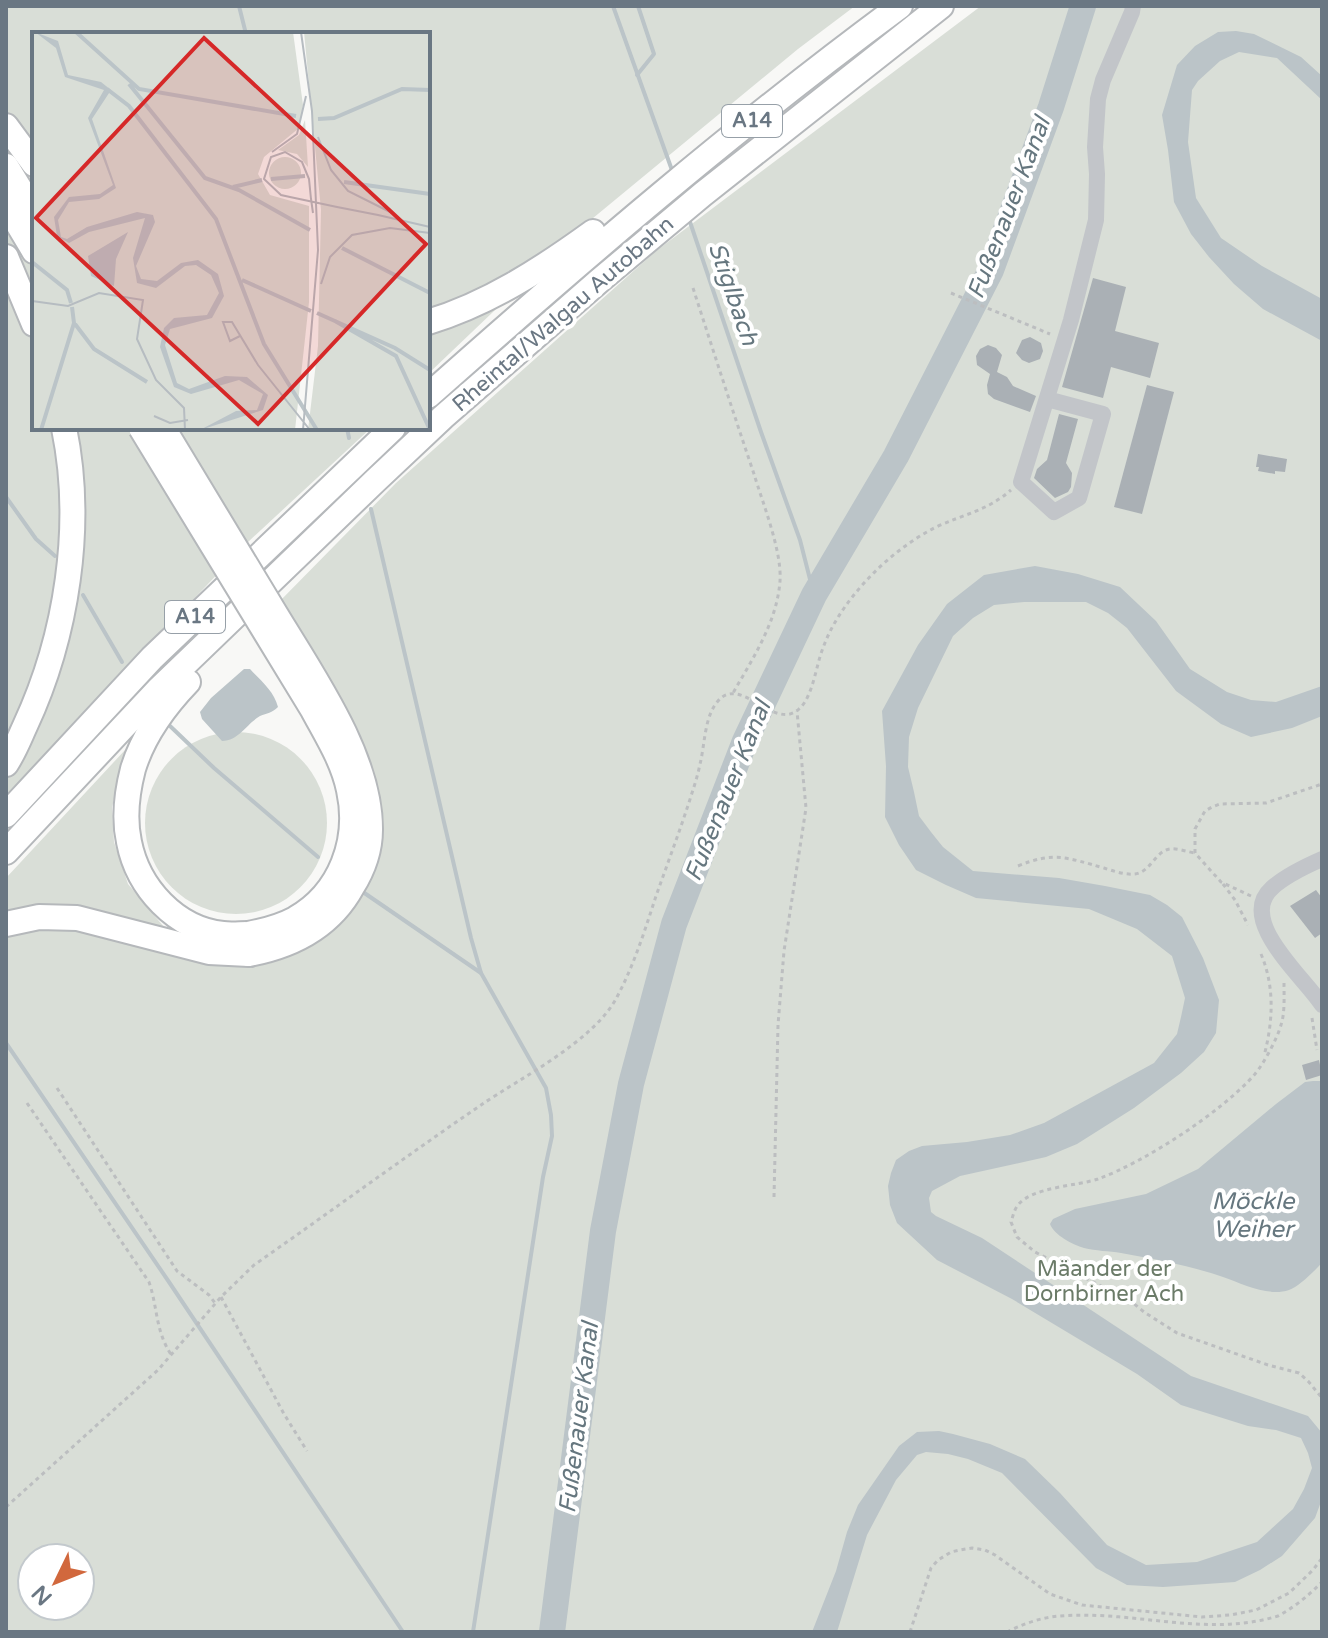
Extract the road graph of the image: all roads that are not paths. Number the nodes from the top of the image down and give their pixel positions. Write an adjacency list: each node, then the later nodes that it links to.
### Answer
1 (900, 6): 7 (highway, Rheintal/Walgau Autobahn / A14)
2 (941, 6): 16 (highway, Rheintal/Walgau Autobahn / A14)
3 (1133, 9): 15 (street)
4 (6, 126): 5 (highway)
5 (32, 161)
6 (10, 173): 9 (highway)
7 (654, 199): 13 (highway); 14 (highway, Rheintal/Walgau Autobahn / A14)
8 (6, 204): 10 (highway)
9 (32, 209)
10 (32, 248)
11 (6, 257): 12 (highway)
12 (32, 319)
13 (430, 321)
14 (430, 394)
15 (1047, 399): 15 (street)
16 (430, 429)
17 (64, 430): 23 (highway)
18 (142, 430): 28 (highway, bridge)
19 (164, 430): 28 (highway, bridge)
20 (391, 430): 24 (highway, A14)
21 (429, 430): 22 (highway, Rheintal/Walgau Autobahn / A14)
22 (291, 562): 25 (highway, Rheintal/Walgau Autobahn / A14); 28 (highway)
23 (6, 764)
24 (6, 815)
25 (6, 852)
26 (1322, 859): 29 (street)
27 (6, 924): 28 (highway)
28 (248, 944)
29 (1317, 1009)

